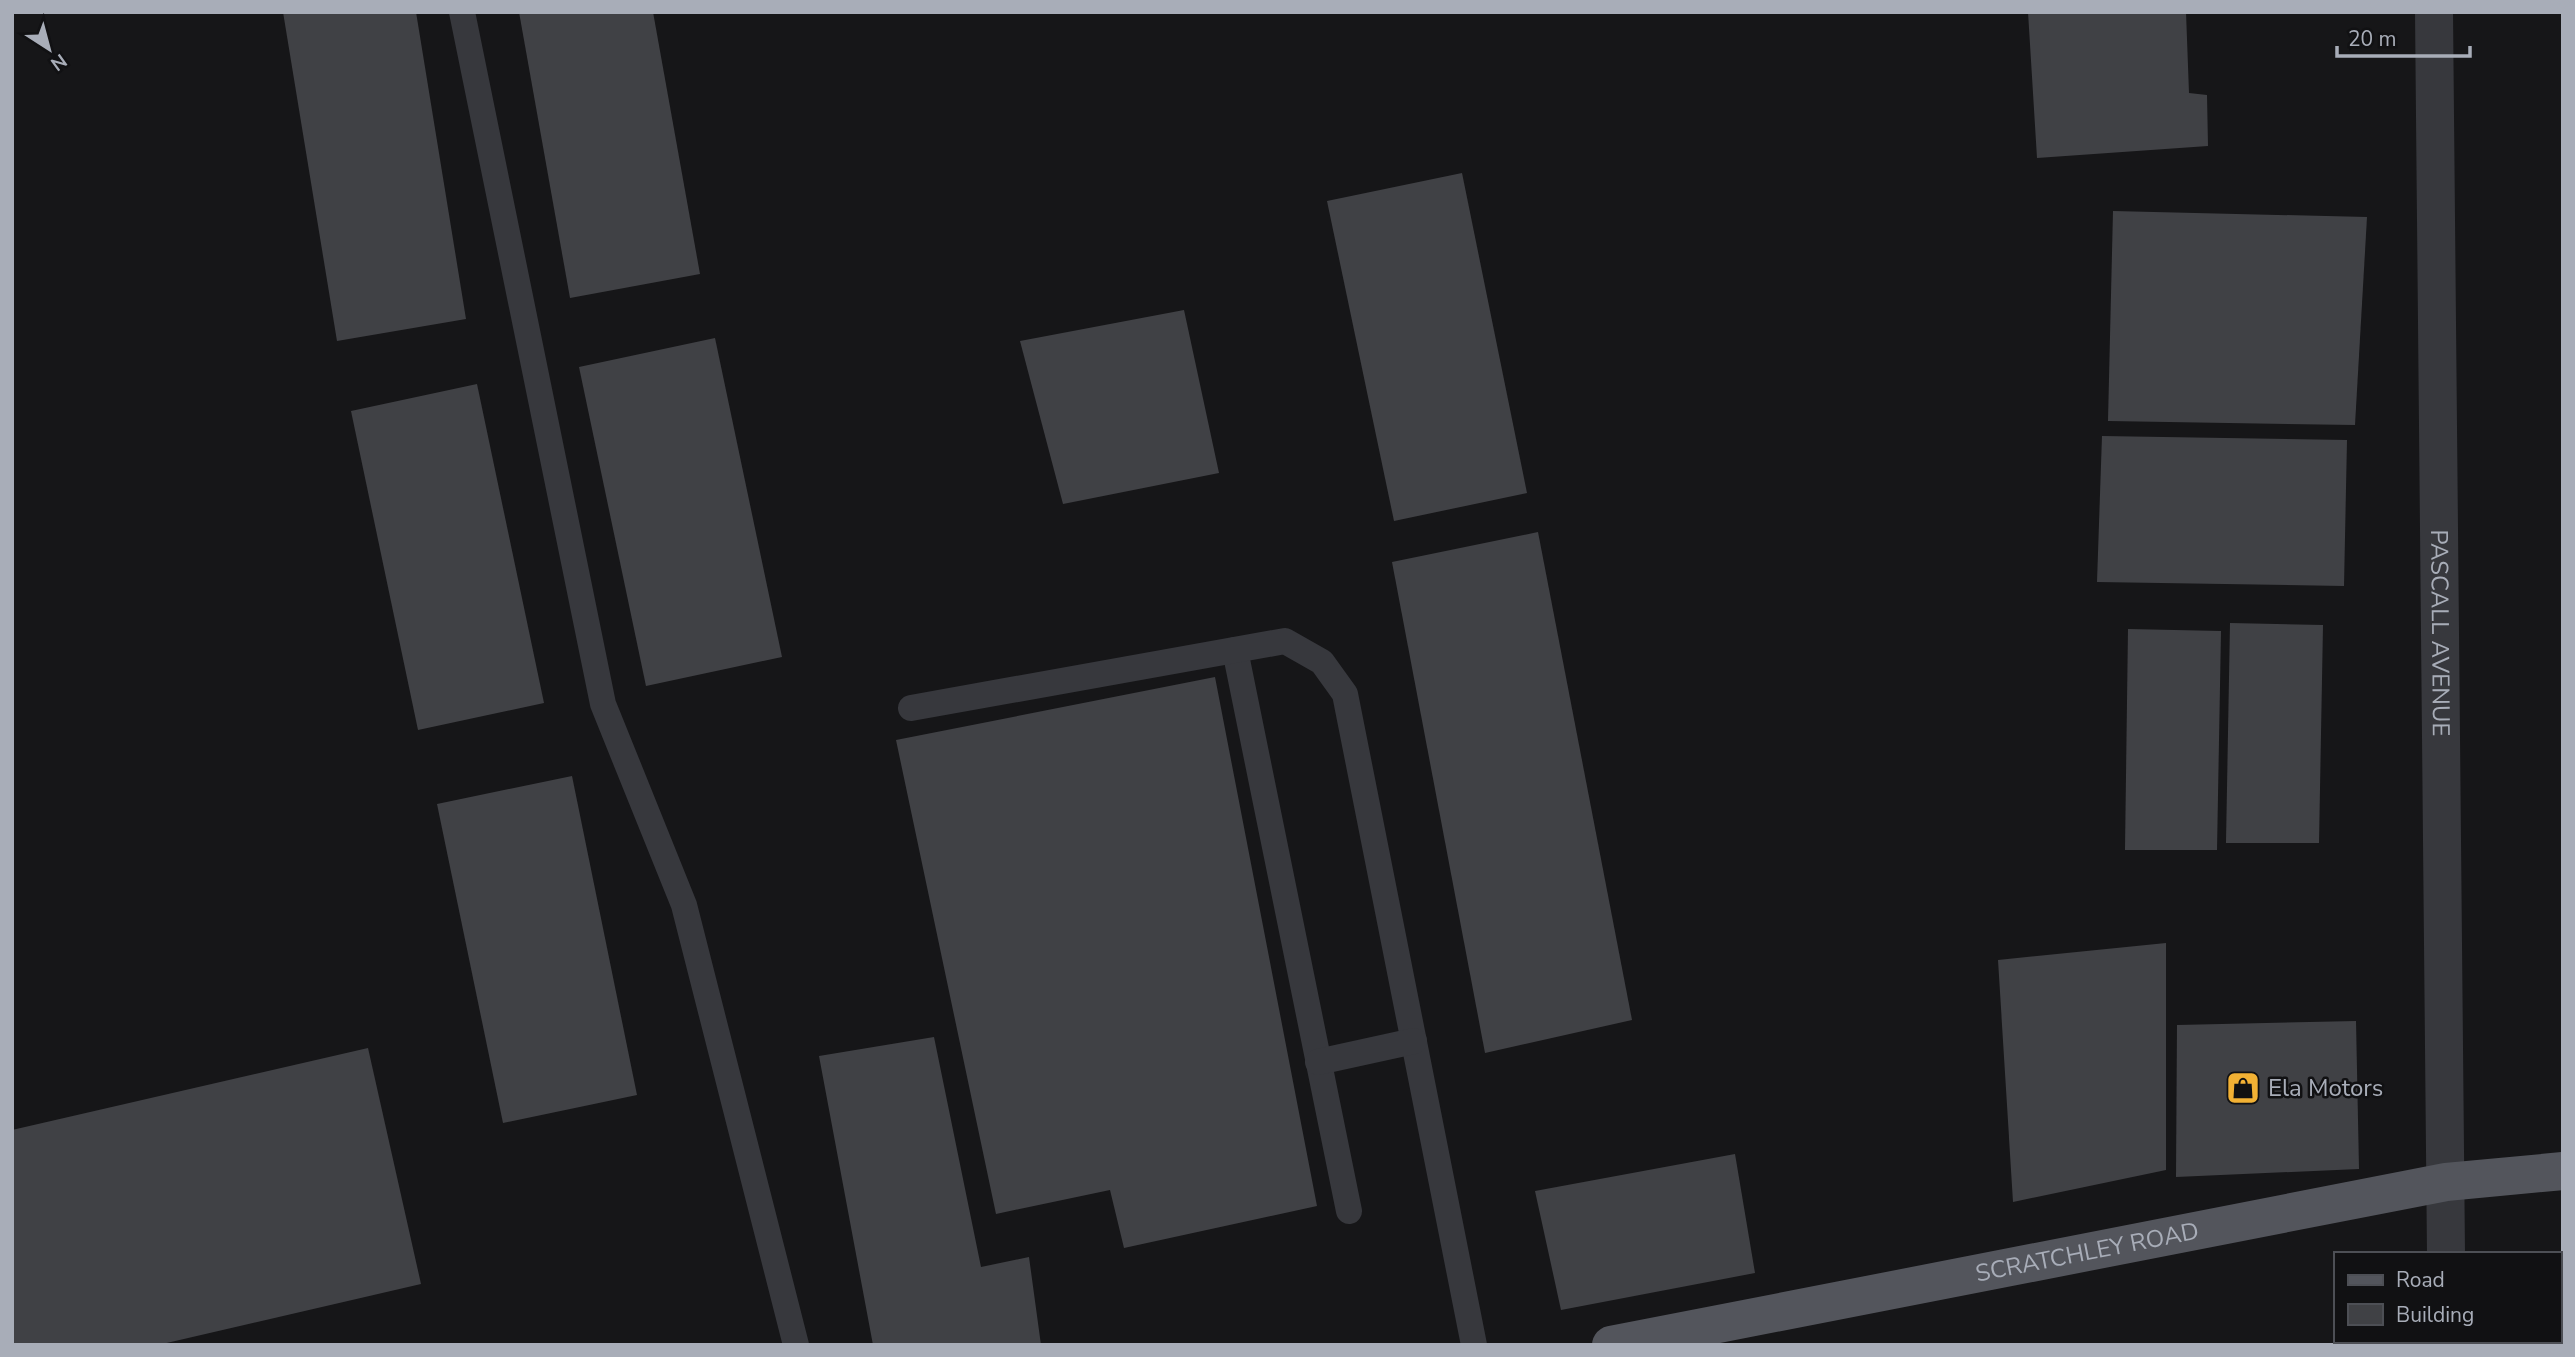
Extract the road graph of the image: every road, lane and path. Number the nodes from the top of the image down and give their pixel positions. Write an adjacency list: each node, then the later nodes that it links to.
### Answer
1 (462, 12): 11 (lane)
2 (2434, 12): 8 (street, PASCALL AVENUE)
3 (1235, 650): 4 (lane); 5 (lane); 6 (lane)
4 (911, 708)
5 (1414, 1041): 6 (lane); 12 (lane)
6 (1318, 1062): 9 (lane)
7 (2563, 1171): 8 (main road, SCRATCHLEY ROAD)
8 (2446, 1182): 10 (street, PASCALL AVENUE); 13 (main road, SCRATCHLEY ROAD)
9 (1349, 1211)
10 (2446, 1252)
11 (796, 1345)
12 (1474, 1345)
13 (1611, 1345)

